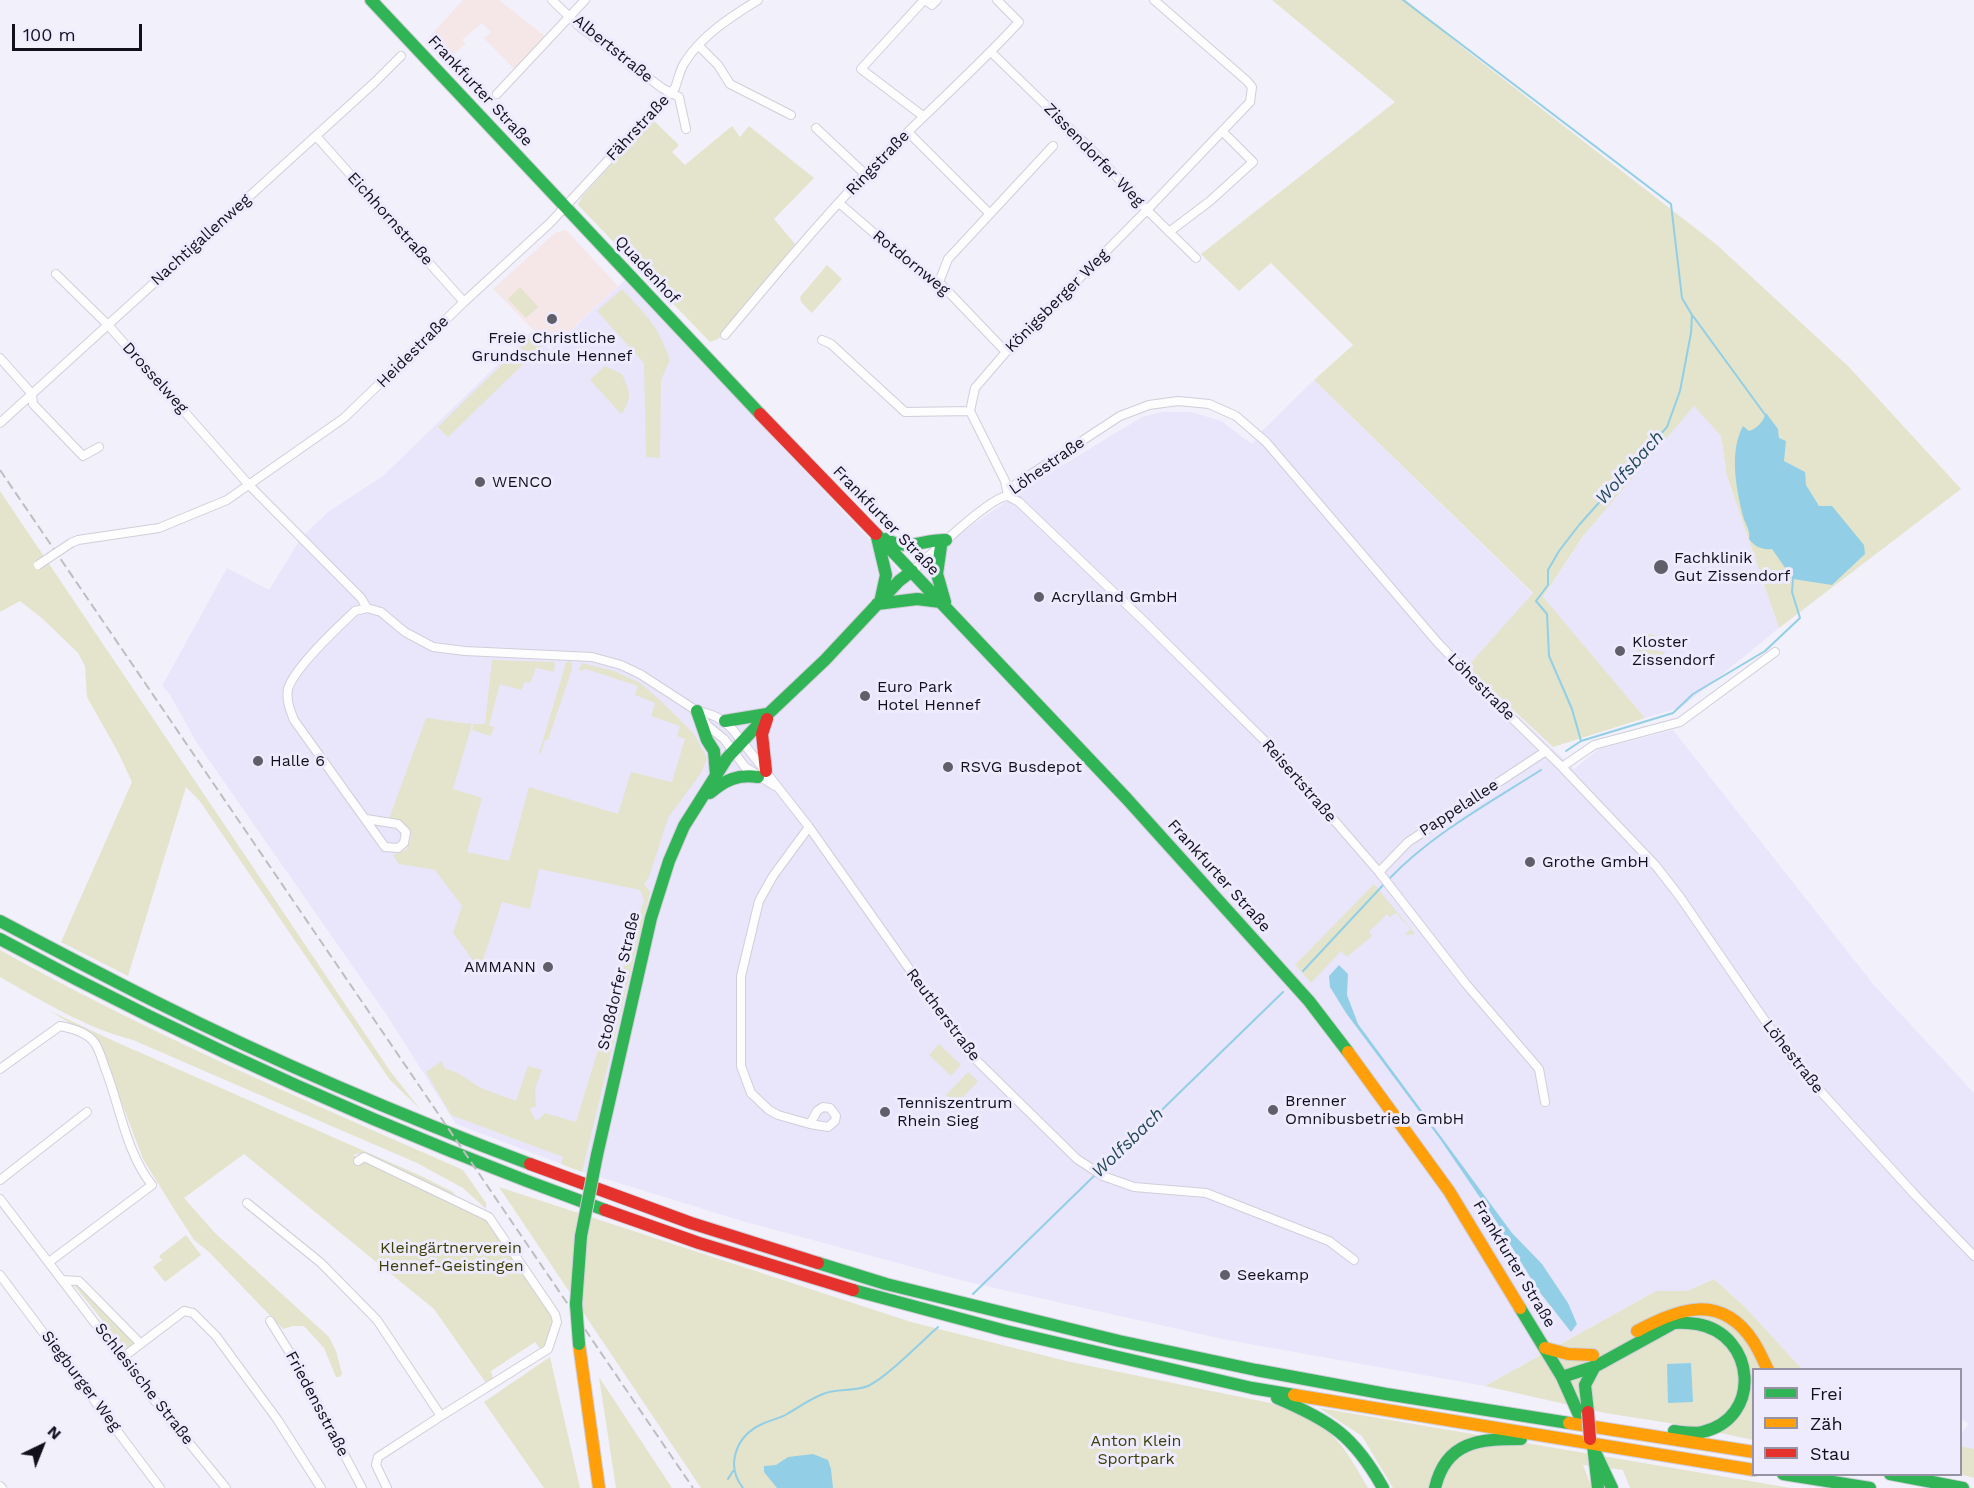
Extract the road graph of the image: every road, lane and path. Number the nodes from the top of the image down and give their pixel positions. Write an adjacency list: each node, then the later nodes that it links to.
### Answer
1 (371, 0): 25 (main road, Frankfurter Straße)
2 (552, 0): 9 (street, Albertstraße)
3 (585, 0): 9 (street)
4 (758, 0): 10 (street, Fährstraße)
5 (925, 0): 6 (street); 16 (street)
6 (937, 0)
7 (997, 0): 11 (street, Ringstraße)
8 (1155, 0): 19 (street, Königsberger Weg)
9 (572, 16): 13 (street, Albertstraße); 14 (street)
10 (699, 46): 13 (street, Fährstraße); 15 (street)
11 (991, 52): 16 (street, Ringstraße); 26 (street, Zissendorfer Weg)
12 (400, 56): 21 (street, Nachtigallenweg)
13 (671, 92): 18 (street, Albertstraße); 25 (street, Fährstraße)
14 (497, 94)
15 (791, 115)
16 (923, 116): 20 (street, Ringstraße)
17 (816, 128): 23 (street)
18 (686, 129)
19 (1222, 130): 26 (street, Königsberger Weg); 28 (street)
20 (908, 132): 23 (street, Ringstraße); 27 (street)
21 (316, 136): 32 (street, Eichhornstraße); 33 (street, Nachtigallenweg)
22 (1053, 146): 27 (street)
23 (865, 174): 24 (street, Ringstraße)
24 (839, 203): 31 (street, Rotdornweg); 34 (street, Ringstraße)
25 (565, 205): 32 (street, Heidestraße); 37 (main road, Quadenhof)
26 (1147, 210): 28 (street, Zissendorfer Weg); 36 (street, Königsberger Weg)
27 (990, 214): 31 (street)
28 (1169, 231): 29 (street, Zissendorfer Weg)
29 (1196, 258)
30 (56, 274): 33 (street, Drosselweg)
31 (939, 282): 36 (street, Rotdornweg)
32 (464, 303): 43 (street, Heidestraße)
33 (108, 325): 39 (street, Nachtigallenweg); 43 (street, Drosselweg)
34 (725, 335)
35 (822, 340): 40 (street)
36 (1006, 352): 40 (street, Königsberger Weg)
37 (706, 357): 45 (main road, Frankfurter Straße)
38 (0, 358): 39 (street)
39 (32, 393): 41 (street, Nachtigallenweg); 42 (street)
40 (970, 411): 44 (street)
41 (0, 423)
42 (99, 447)
43 (249, 485): 47 (street, Heidestraße, bridge); 51 (street)
44 (1008, 496): 46 (street, Löhestraße); 57 (street, Löhestraße); 64 (street, Reisertstraße)
45 (875, 532): 46 (main road); 48 (main road, Frankfurter Straße); 49 (main road)
46 (944, 543): 48 (street, Löhestraße); 50 (main road)
47 (38, 565)
48 (912, 571): 49 (main road, Stoßdorfer Straße); 50 (main road, Frankfurter Straße)
49 (878, 604): 50 (main road); 54 (main road, Stoßdorfer Straße)
50 (945, 605): 82 (main road, Frankfurter Straße)
51 (367, 608): 53 (street); 62 (street)
52 (1775, 652): 58 (street)
53 (697, 711): 55 (street); 56 (street); 60 (main road)
54 (768, 714): 55 (main road); 56 (main road, Stoßdorfer Straße); 59 (main road)
55 (725, 721): 56 (street, Reutherstraße)
56 (738, 746): 59 (street, Reutherstraße); 59 (street, Reutherstraße); 60 (main road, Stoßdorfer Straße)
57 (1546, 751): 58 (street, Löhestraße); 64 (street, Pappelallee)
58 (1562, 767): 75 (street, Löhestraße)
59 (762, 774): 61 (main road); 63 (street, Reutherstraße)
60 (716, 775): 61 (main road, Stoßdorfer Straße)
61 (696, 806): 104 (main road, Stoßdorfer Straße, bridge)
62 (366, 819): 62 (street)
63 (809, 827): 70 (street); 76 (street, Reutherstraße)
64 (1382, 875): 68 (street, Reisertstraße)
65 (0, 921): 90 (main road)
66 (0, 939): 87 (main road)
67 (0, 1069): 77 (street)
68 (1545, 1102)
69 (87, 1112): 72 (street)
70 (810, 1124)
71 (358, 1161): 89 (street)
72 (0, 1180)
73 (0, 1199): 77 (street, Schlesische Straße)
74 (247, 1203): 89 (street)
75 (1973, 1253)
76 (1354, 1260)
77 (49, 1262): 79 (street, Schlesische Straße)
78 (0, 1275): 99 (street, Siegburger Weg)
79 (62, 1280): 81 (street, Schlesische Straße); 83 (street, Schlesische Straße)
80 (270, 1321): 102 (street, Friedensstraße)
81 (141, 1344): 83 (street); 101 (street)
82 (1545, 1348): 84 (main road); 86 (main road, Frankfurter Straße)
83 (122, 1358): 100 (street, Schlesische Straße)
84 (1594, 1360): 85 (main road); 86 (main road); 88 (main road); 90 (main road)
85 (1767, 1368)
86 (1562, 1377): 88 (main road, Frankfurter Straße)
87 (1252, 1388): 91 (main road); 105 (main road)
88 (1583, 1411): 90 (main road, bridge)
89 (441, 1416): 103 (street)
90 (1591, 1437): 92 (main road); 93 (main road)
91 (1572, 1440): 94 (main road); 106 (main road)
92 (1752, 1452)
93 (1598, 1461): 107 (main road); 108 (main road)
94 (1752, 1470)
95 (1795, 1476): 109 (main road)
96 (1900, 1476): 98 (main road)
97 (1916, 1476): 98 (main road)
98 (1932, 1482): 110 (main road)
99 (160, 1488)
100 (226, 1488)
101 (321, 1488)
102 (362, 1488)
103 (387, 1488)
104 (599, 1488)
105 (1383, 1488)
106 (1435, 1488)
107 (1598, 1488)
108 (1612, 1488)
109 (1870, 1488)
110 (1963, 1488)

